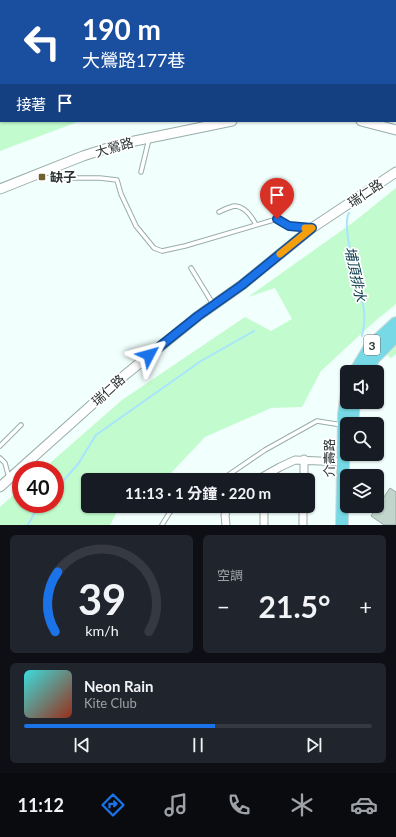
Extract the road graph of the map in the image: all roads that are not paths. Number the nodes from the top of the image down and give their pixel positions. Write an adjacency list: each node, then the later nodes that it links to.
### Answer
1 (227, 122): 4 (street, 大鶯路)
2 (365, 122): 3 (street)
3 (396, 130)
4 (150, 138): 5 (street, 大鶯路); 6 (lane)
5 (52, 168): 8 (street, 大鶯路); 10 (lane)
6 (141, 172)
7 (396, 172): 11 (street, 瑞仁路)
8 (0, 189)
9 (219, 212): 10 (lane)
10 (256, 225): 11 (lane)
11 (312, 228): 13 (street, 瑞仁路)
12 (192, 268): 13 (lane)
13 (214, 305): 28 (street, 瑞仁路)
14 (396, 323): 16 (main road, 3)
15 (396, 336): 17 (main road, 3)
16 (359, 365)
17 (370, 365)
18 (340, 424): 25 (lane)
19 (20, 425): 20 (lane)
20 (0, 446)
21 (0, 458): 28 (lane)
22 (340, 458): 23 (street)
23 (304, 460): 26 (street); 27 (street)
24 (347, 461): 39 (main road, 介壽路)
25 (231, 473)
26 (270, 473)
27 (304, 473)
28 (9, 479): 29 (street, 瑞仁路)
29 (0, 487)
30 (169, 513): 36 (lane)
31 (226, 513): 37 (street)
32 (264, 513): 38 (street)
33 (303, 513): 35 (street)
34 (350, 513): 40 (main road)
35 (303, 524)
36 (162, 525)
37 (226, 525)
38 (264, 525)
39 (342, 525)
40 (350, 525)

